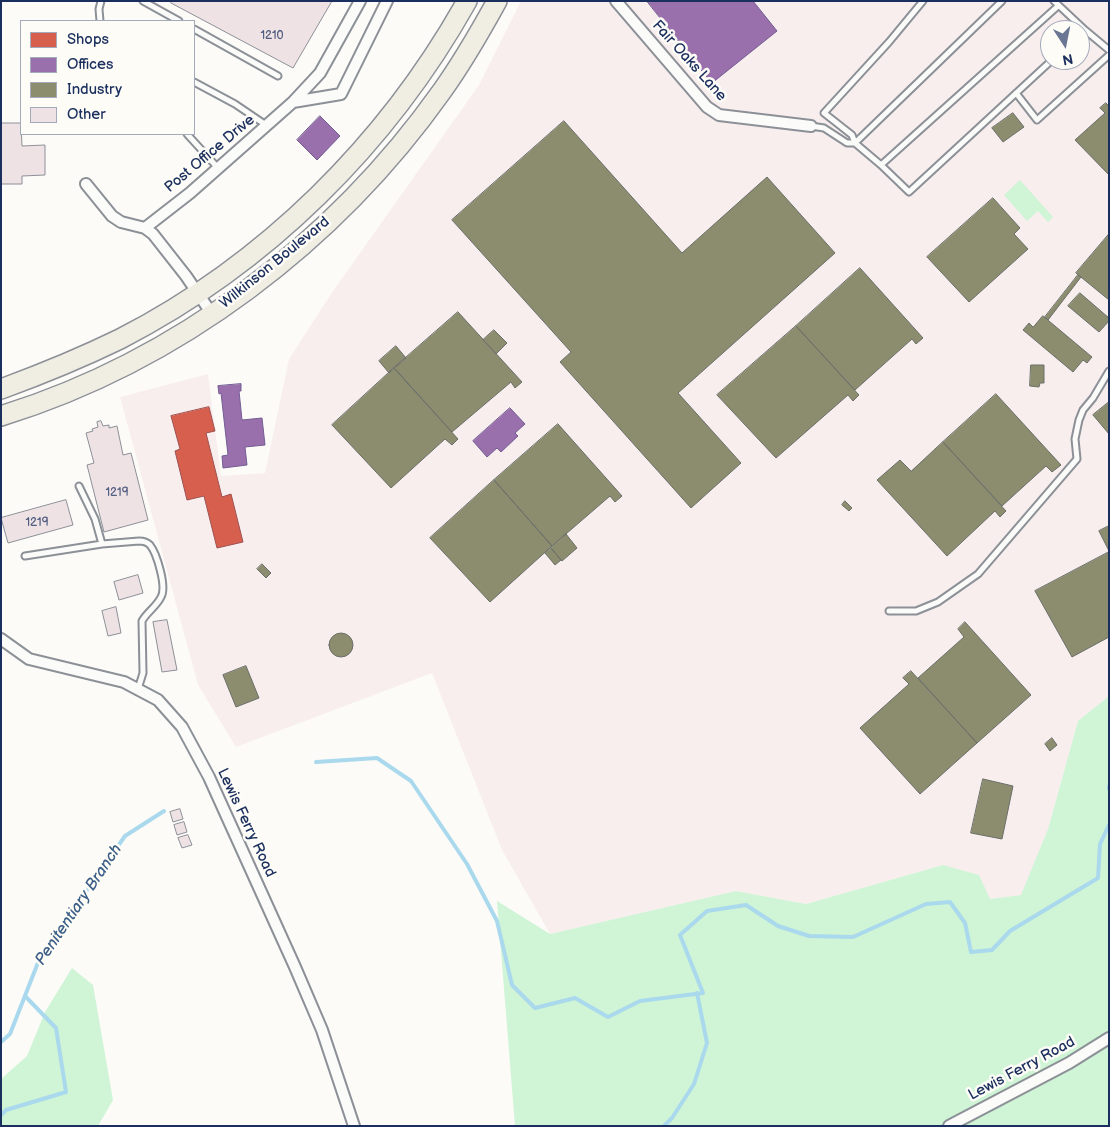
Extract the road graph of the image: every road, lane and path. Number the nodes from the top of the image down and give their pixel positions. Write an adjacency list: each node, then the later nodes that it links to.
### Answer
1 (101, 1): 11 (lane)
2 (143, 1): 12 (lane)
3 (360, 1): 22 (street, Post Office Drive)
4 (387, 1): 22 (street)
5 (467, 1): 31 (highway, Wilkinson Boulevard)
6 (497, 1): 32 (highway, Wilkinson Boulevard)
7 (616, 1): 24 (street, Fair Oaks Lane)
8 (923, 1): 26 (lane)
9 (1002, 1): 26 (lane)
10 (1056, 3): 13 (lane); 27 (lane)
11 (100, 20)
12 (177, 20)
13 (1074, 20)
14 (195, 30): 19 (lane)
15 (1090, 34): 16 (lane)
16 (1109, 50)
17 (1109, 55): 21 (lane)
18 (1041, 70): 21 (lane)
19 (278, 76)
20 (195, 83): 23 (lane)
21 (1016, 93): 27 (lane)
22 (293, 102): 23 (street, Post Office Drive)
23 (266, 126): 28 (street, Post Office Drive)
24 (811, 126): 26 (lane)
25 (188, 135): 28 (lane)
26 (855, 143): 27 (lane)
27 (881, 164)
28 (218, 168): 30 (street, Post Office Drive)
29 (86, 184): 30 (street)
30 (144, 228): 31 (street)
31 (196, 294): 32 (street); 34 (highway, Wilkinson Boulevard)
32 (212, 314): 35 (highway, Wilkinson Boulevard)
33 (1109, 371): 39 (lane)
34 (1, 389)
35 (1, 416)
36 (79, 486): 37 (lane)
37 (102, 544): 38 (lane); 41 (lane)
38 (25, 556)
39 (889, 611)
40 (1, 639): 41 (street, Lewis Ferry Road)
41 (138, 689): 43 (street, Lewis Ferry Road)
42 (1109, 1038): 44 (street, Lewis Ferry Road)
43 (354, 1126)
44 (949, 1126)

